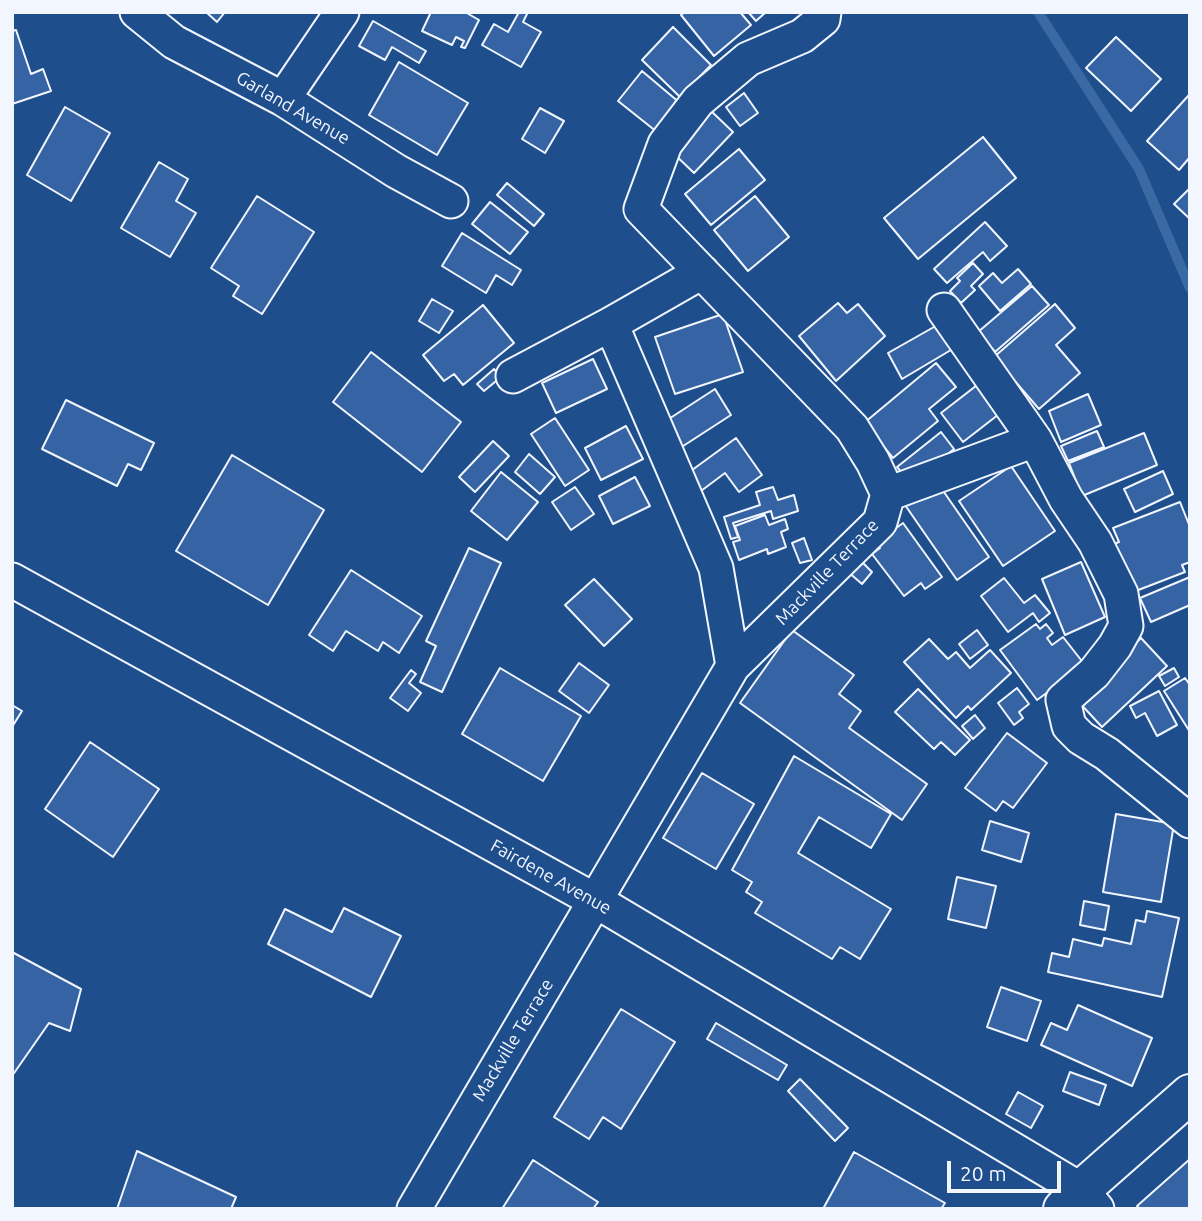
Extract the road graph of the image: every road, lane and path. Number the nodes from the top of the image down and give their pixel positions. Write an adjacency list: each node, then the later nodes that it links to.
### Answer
1 (138, 12): 4 (street, Garland Avenue)
2 (342, 12): 4 (street)
3 (824, 12): 6 (street)
4 (283, 99): 5 (street, Garland Avenue)
5 (451, 201)
6 (702, 272): 8 (street); 11 (street)
7 (944, 310): 10 (street)
8 (611, 324): 9 (street); 13 (street)
9 (513, 376)
10 (1035, 440): 11 (street); 14 (street)
11 (888, 494): 13 (street, Mackville Terrace)
12 (12, 580): 15 (street, Fairdene Avenue)
13 (733, 666): 15 (street, Mackville Terrace)
14 (1190, 821)
15 (596, 901): 17 (street, Fairdene Avenue); 18 (street, Mackville Terrace)
16 (1190, 1094): 17 (main road)
17 (1080, 1202)
18 (414, 1209)

